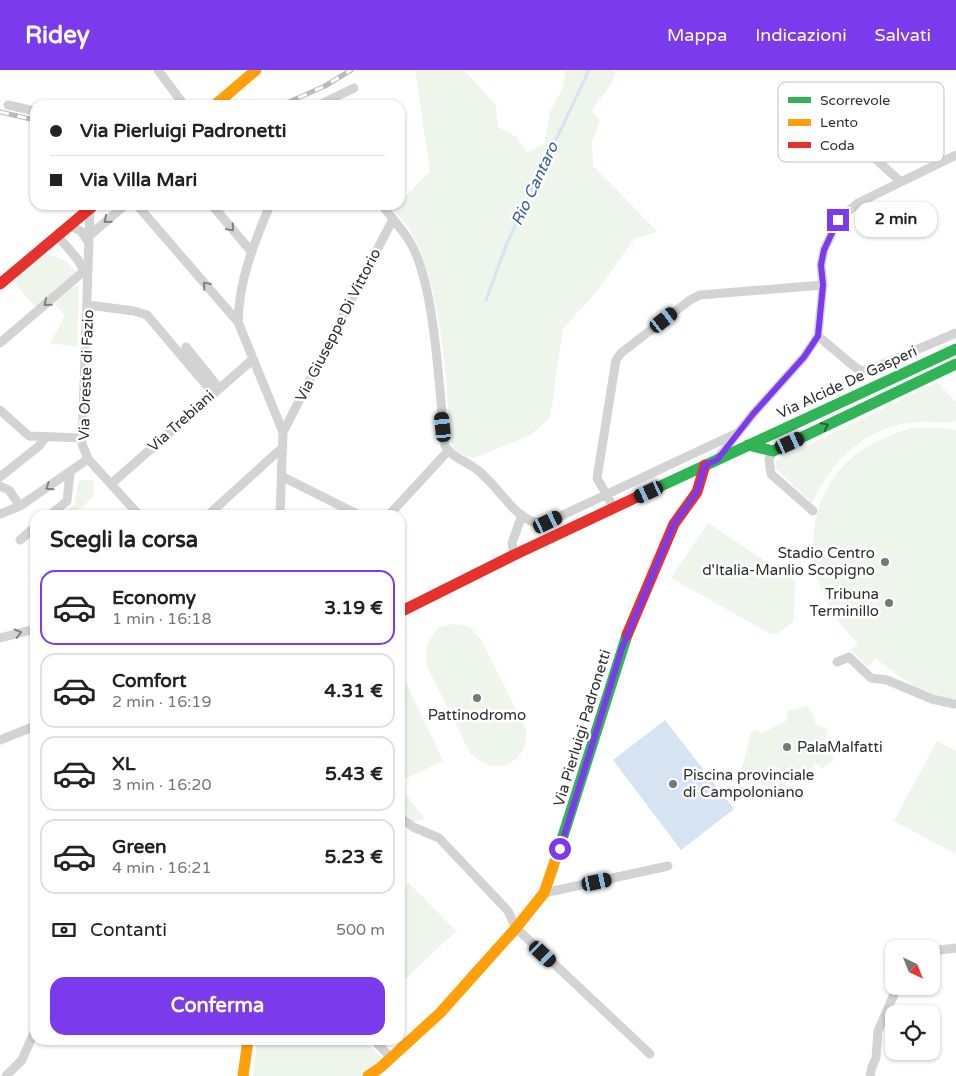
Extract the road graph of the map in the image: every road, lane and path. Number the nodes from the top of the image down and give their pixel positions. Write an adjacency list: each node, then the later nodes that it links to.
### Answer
1 (158, 70): 4 (street)
2 (256, 70): 5 (street)
3 (354, 88): 6 (street)
4 (180, 100)
5 (221, 100)
6 (330, 100)
7 (8, 105): 8 (street)
8 (30, 110)
9 (956, 155): 10 (street)
10 (944, 161)
11 (879, 162): 13 (street)
12 (942, 162): 13 (street)
13 (901, 182): 29 (street)
14 (89, 210): 22 (street)
15 (92, 210): 24 (street, Via Oreste di Fazio)
16 (121, 210): 24 (street, one-way to 24)
17 (141, 210): 31 (street, one-way to 17)
18 (216, 210): 25 (street, one-way to 25)
19 (268, 210): 25 (street)
20 (386, 210): 21 (street)
21 (393, 219): 41 (street, Via Giuseppe Di Vittorio); 47 (street)
22 (70, 226): 23 (street); 24 (street)
23 (58, 236): 26 (street); 28 (street)
24 (89, 240): 27 (street, Via Oreste di Fazio)
25 (250, 250): 31 (street)
26 (84, 271): 27 (street); 34 (street, one-way to 34)
27 (89, 281): 30 (street, Via Oreste di Fazio)
28 (0, 284)
29 (823, 285): 33 (street); 58 (street)
30 (88, 305): 39 (street); 44 (street, Via Oreste di Fazio)
31 (238, 322): 37 (street)
32 (956, 333): 33 (street)
33 (818, 336): 42 (street)
34 (0, 343)
35 (186, 347): 39 (street)
36 (956, 349): 45 (street, Via Alcide De Gasperi)
37 (252, 360): 39 (street, Via Trebiani); 41 (street)
38 (956, 364): 48 (street, one-way to 38)
39 (216, 390): 55 (street, Via Trebiani)
40 (0, 410): 43 (street)
41 (283, 432): 46 (street)
42 (738, 433): 50 (street); 58 (street)
43 (45, 438): 44 (street); 54 (street)
44 (82, 438): 49 (street, Via Oreste di Fazio)
45 (748, 445): 48 (street); 50 (street, Via Alcide De Gasperi)
46 (283, 447): 53 (street); 63 (street)
47 (448, 451): 66 (street); 69 (street)
48 (773, 451): 67 (street)
49 (88, 458): 52 (street); 55 (street, Via Oreste di Fazio)
50 (717, 460): 51 (street, Via Alcide De Gasperi)
51 (705, 465): 60 (street, Via Alcide De Gasperi); 82 (street, Via Pierluigi Padronetti)
52 (70, 472): 59 (street, one-way to 59); 61 (street)
53 (283, 477): 64 (street); 65 (street)
54 (0, 478): 57 (street)
55 (111, 484): 62 (street, Via Oreste di Fazio)
56 (0, 486): 57 (street)
57 (9, 490): 59 (street)
58 (605, 494): 60 (street); 69 (street)
59 (20, 506): 68 (street)
60 (614, 508): 72 (street, Via Alcide De Gasperi)
61 (56, 510)
62 (134, 510)
63 (214, 510)
64 (280, 510)
65 (348, 510)
66 (394, 510)
67 (813, 511)
68 (0, 514)
69 (522, 515): 72 (street)
70 (30, 531): 71 (street)
71 (20, 540)
72 (514, 555): 73 (street, Via Alcide De Gasperi)
73 (405, 610)
74 (30, 630): 75 (street, one-way to 74)
75 (0, 638)
76 (837, 662): 77 (street)
77 (954, 704)
78 (30, 728): 79 (street)
79 (1, 737)
80 (405, 821): 83 (street)
81 (668, 866): 82 (street)
82 (544, 893): 83 (street, Via Pierluigi Padronetti)
83 (516, 928): 90 (street); 91 (street, Via Pierluigi Padronetti)
84 (956, 948): 85 (street)
85 (940, 950)
86 (894, 995): 95 (street)
87 (30, 1042): 92 (street)
88 (247, 1045): 93 (street)
89 (379, 1045): 91 (street)
90 (650, 1054)
91 (391, 1058): 94 (street, Via Pierluigi Padronetti)
92 (6, 1076)
93 (244, 1076)
94 (368, 1076)
95 (870, 1076)

